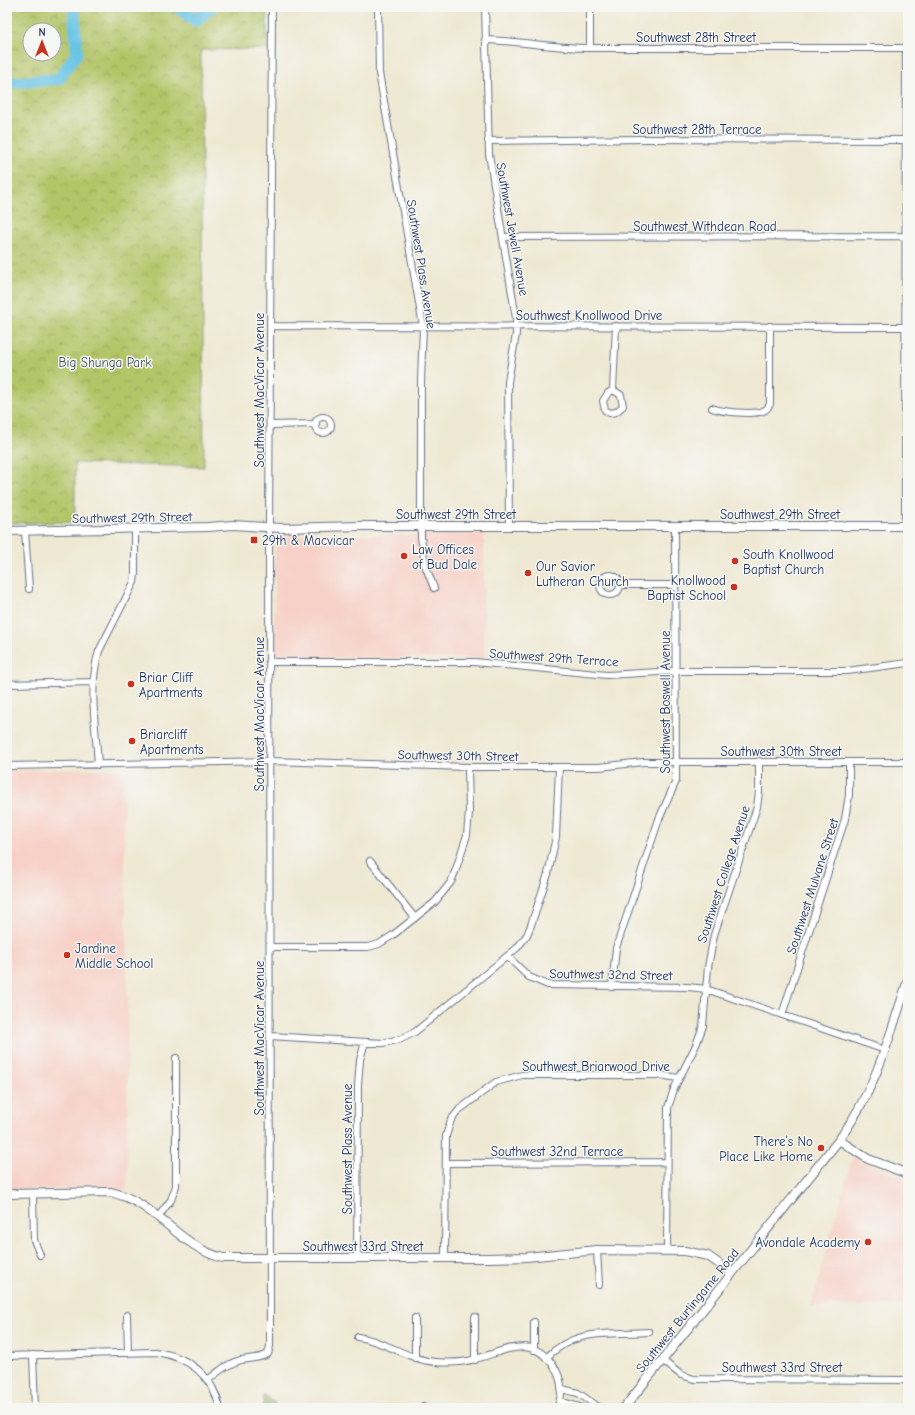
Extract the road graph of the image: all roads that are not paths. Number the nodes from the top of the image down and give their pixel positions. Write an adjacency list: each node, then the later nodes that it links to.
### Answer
1 (272, 7): 12 (street, Southwest MacVicar Avenue)
2 (378, 7): 13 (street, Southwest Plass Avenue)
3 (485, 7): 5 (street, Southwest Jewell Avenue)
4 (590, 7): 6 (street)
5 (485, 40): 6 (street, Southwest 28th Street); 9 (street, Southwest Jewell Avenue)
6 (590, 48): 7 (street, Southwest 28th Street)
7 (907, 48): 8 (street)
8 (907, 140): 9 (street, Southwest 28th Terrace); 10 (street)
9 (488, 141): 11 (street, Southwest Jewell Avenue)
10 (906, 236): 11 (street, Southwest Withdean Road); 17 (street)
11 (503, 237): 14 (street, Southwest Jewell Avenue)
12 (270, 326): 13 (street, Southwest Knollwood Drive); 20 (street, Southwest MacVicar Avenue)
13 (423, 326): 14 (street, Southwest Knollwood Drive); 23 (street, Southwest Plass Avenue)
14 (517, 326): 15 (street, Southwest Knollwood Drive); 24 (street, Southwest Jewell Avenue)
15 (616, 326): 16 (street, Southwest Knollwood Drive); 18 (street)
16 (770, 326): 17 (street, Southwest Knollwood Drive); 19 (street)
17 (907, 327): 26 (street)
18 (614, 390)
19 (712, 408)
20 (270, 424): 21 (street); 22 (street, Southwest MacVicar Avenue)
21 (316, 424)
22 (269, 526): 23 (main road, Southwest 29th Street); 27 (main road, Southwest 29th Street); 34 (street, Southwest MacVicar Avenue)
23 (421, 526): 24 (main road, Southwest 29th Street); 32 (street, Southwest Plass Avenue)
24 (509, 526): 25 (main road, Southwest 29th Street)
25 (675, 526): 26 (main road, Southwest 29th Street); 31 (street, Southwest Boswell Avenue)
26 (907, 527)
27 (135, 529): 29 (main road, Southwest 29th Street); 37 (street)
28 (7, 531): 29 (main road, Southwest 29th Street)
29 (25, 531): 33 (street)
30 (621, 585): 31 (street)
31 (675, 585): 36 (street, Southwest Boswell Avenue)
32 (434, 588)
33 (29, 589)
34 (270, 662): 36 (street, Southwest 29th Terrace); 39 (street, Southwest MacVicar Avenue)
35 (908, 663): 36 (street, Southwest 29th Terrace)
36 (676, 671): 41 (street, Southwest Boswell Avenue)
37 (94, 682): 38 (street); 44 (street)
38 (7, 684)
39 (269, 761): 44 (street, Southwest 30th Street); 46 (street, Southwest 30th Street); 50 (street, Southwest MacVicar Avenue)
40 (759, 761): 41 (street, Southwest 30th Street); 42 (street, Southwest 30th Street); 54 (street, Southwest College Avenue)
41 (676, 762): 47 (street, Southwest 30th Street); 53 (street, Southwest Boswell Avenue)
42 (849, 762): 43 (street, Southwest 30th Street); 55 (street, Southwest Mulvane Street)
43 (908, 762)
44 (98, 764): 45 (street, Southwest 30th Street)
45 (7, 766)
46 (468, 767): 47 (street, Southwest 30th Street); 49 (street)
47 (559, 767): 51 (street)
48 (370, 861): 49 (street)
49 (415, 918): 50 (street)
50 (270, 947): 56 (street, Southwest MacVicar Avenue)
51 (507, 956): 53 (street, Southwest 32nd Street); 57 (street)
52 (908, 980): 58 (main road, Southwest Burlingame Road)
53 (612, 987): 54 (street, Southwest 32nd Street)
54 (706, 989): 55 (street, Southwest 32nd Street); 60 (street, Southwest College Avenue)
55 (782, 1015): 58 (street, Southwest 32nd Street)
56 (270, 1036): 57 (street); 71 (street, Southwest MacVicar Avenue)
57 (365, 1042): 72 (street, Southwest Plass Avenue)
58 (885, 1050): 61 (main road, Southwest Burlingame Road)
59 (176, 1058): 67 (street)
60 (679, 1078): 62 (street, Southwest College Avenue); 63 (street, Southwest Briarwood Drive)
61 (839, 1140): 64 (main road); 74 (main road, Southwest Burlingame Road)
62 (667, 1162): 63 (street, Southwest 32nd Terrace); 69 (street, Southwest College Avenue)
63 (446, 1163): 73 (street, Southwest Briarwood Drive)
64 (908, 1174)
65 (7, 1194): 66 (main road, Southwest 33rd Street)
66 (32, 1194): 67 (main road, Southwest 33rd Street); 70 (street)
67 (158, 1217): 71 (main road, Southwest 33rd Street)
68 (597, 1250): 69 (main road, Southwest 33rd Street); 73 (main road, Southwest 33rd Street); 75 (street)
69 (667, 1250): 74 (main road, Southwest 33rd Street)
70 (40, 1255)
71 (270, 1258): 72 (main road, Southwest 33rd Street); 90 (street, Southwest MacVicar Avenue)
72 (357, 1258): 73 (main road, Southwest 33rd Street)
73 (445, 1259)
74 (732, 1273): 89 (main road, Southwest Burlingame Road)
75 (599, 1285)
76 (127, 1316): 83 (street)
77 (475, 1317): 88 (street)
78 (415, 1318): 86 (street)
79 (534, 1322): 82 (street)
80 (649, 1332): 87 (street)
81 (358, 1337): 86 (street)
82 (534, 1350): 87 (street); 88 (street)
83 (128, 1353): 84 (street); 90 (street)
84 (33, 1355): 85 (street); 94 (street)
85 (7, 1356)
86 (415, 1358): 88 (street)
87 (546, 1358): 92 (street)
88 (475, 1360)
89 (662, 1360): 91 (street, Southwest 33rd Street); 99 (main road, Southwest Burlingame Road)
90 (208, 1380): 95 (street)
91 (908, 1380)
92 (562, 1389): 93 (street); 98 (street)
93 (560, 1401): 96 (street); 97 (street)
94 (35, 1408)
95 (220, 1408)
96 (557, 1408)
97 (584, 1408)
98 (600, 1408)
99 (624, 1408)

